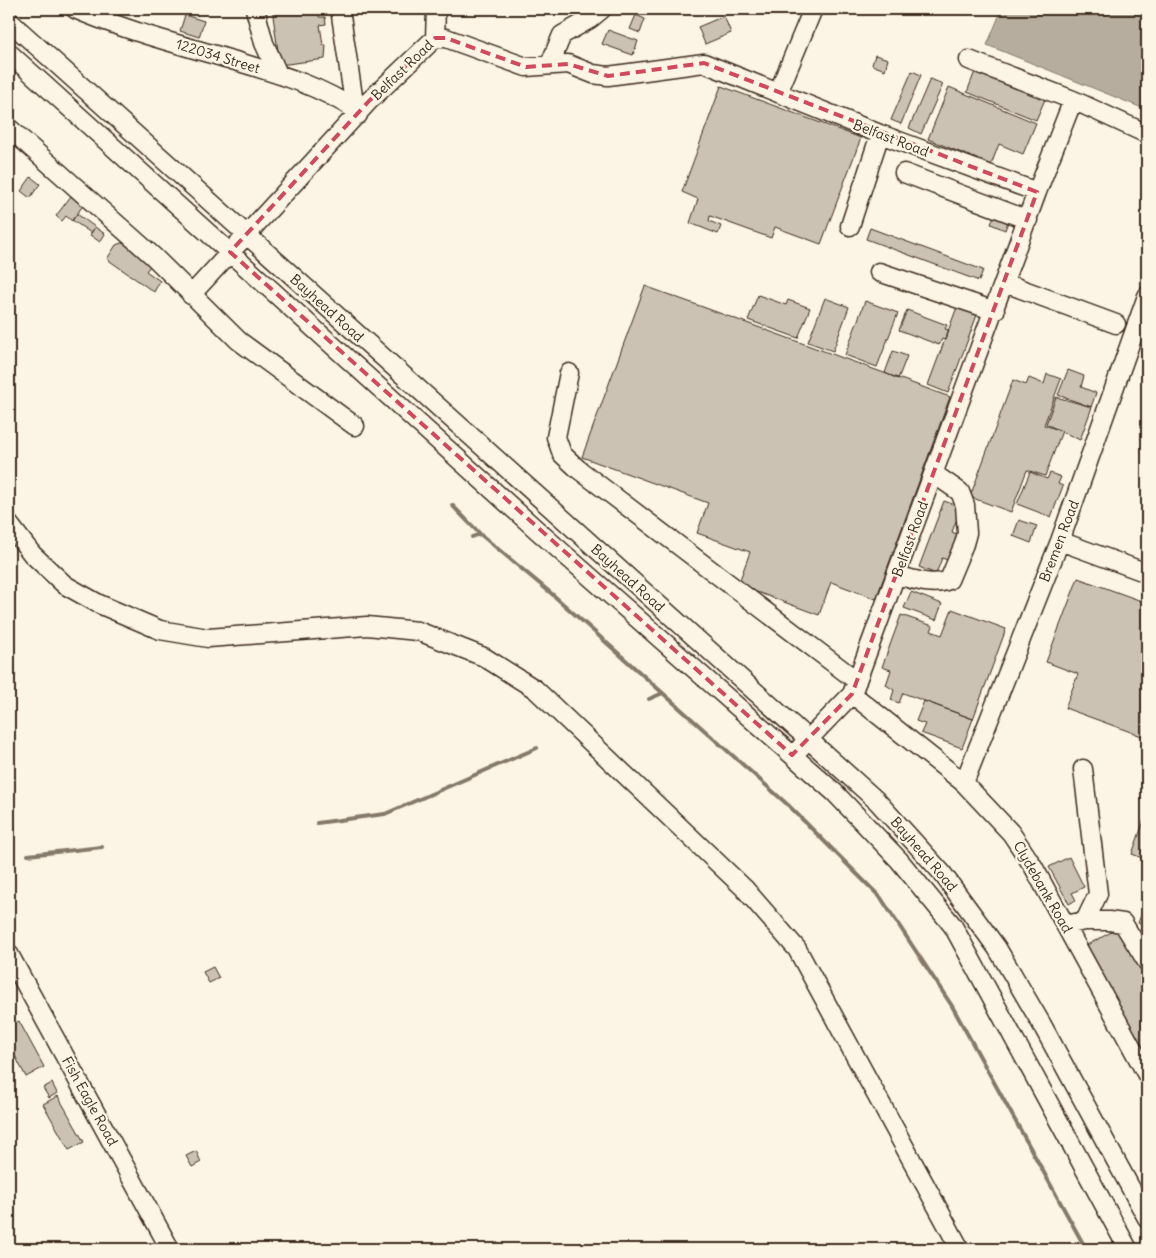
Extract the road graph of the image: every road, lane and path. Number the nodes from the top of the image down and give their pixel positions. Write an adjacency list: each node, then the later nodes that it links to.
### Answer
1 (75, 9): 12 (street, 122034 Street)
2 (255, 9): 12 (street)
3 (340, 9): 15 (street)
4 (436, 9): 8 (street)
5 (602, 9): 11 (street)
6 (813, 9): 13 (street)
7 (9, 21): 23 (street, Bayhead Road)
8 (435, 38): 11 (street, Belfast Road); 15 (street, Belfast Road)
9 (9, 53): 24 (street, Bayhead Road)
10 (969, 60): 14 (street)
11 (550, 64): 13 (street, Belfast Road)
12 (278, 74): 15 (street, 122034 Street)
13 (778, 93): 17 (street, Belfast Road)
14 (1073, 100): 18 (street); 20 (street)
15 (358, 113): 23 (street, Belfast Road)
16 (9, 128): 27 (street)
17 (880, 134): 20 (street, Belfast Road); 22 (street)
18 (1147, 134)
19 (904, 173): 21 (street)
20 (1037, 192): 21 (street, Belfast Road)
21 (1028, 220): 26 (street, Belfast Road)
22 (850, 226)
23 (246, 235): 24 (street, Belfast Road); 39 (street, Bayhead Road)
24 (230, 252): 27 (street, Belfast Road); 40 (street, Bayhead Road)
25 (879, 272): 29 (street)
26 (1005, 283): 29 (street, Belfast Road); 30 (street)
27 (191, 295): 32 (street)
28 (1147, 296): 35 (street, Bremen Road)
29 (995, 311): 33 (street, Belfast Road)
30 (1116, 324)
31 (569, 373): 38 (street, Clydebank Road)
32 (355, 426)
33 (934, 474): 37 (street, Belfast Road); 37 (street)
34 (9, 524): 50 (street)
35 (1060, 541): 36 (street); 42 (street, Bremen Road)
36 (1147, 573)
37 (896, 575): 38 (street, Belfast Road)
38 (854, 688): 39 (street, Belfast Road); 42 (street, Clydebank Road)
39 (808, 740): 40 (street, Belfast Road); 48 (street, Bayhead Road)
40 (792, 756): 51 (street, Bayhead Road)
41 (1083, 769): 43 (street)
42 (964, 783): 44 (street, Clydebank Road)
43 (1085, 922): 44 (street); 46 (street)
44 (1066, 925): 47 (street, Clydebank Road)
45 (9, 954): 49 (street, Fish Eagle Road)
46 (1147, 962)
47 (1147, 1075)
48 (1147, 1218)
49 (170, 1249)
50 (960, 1249)
51 (1128, 1249)

